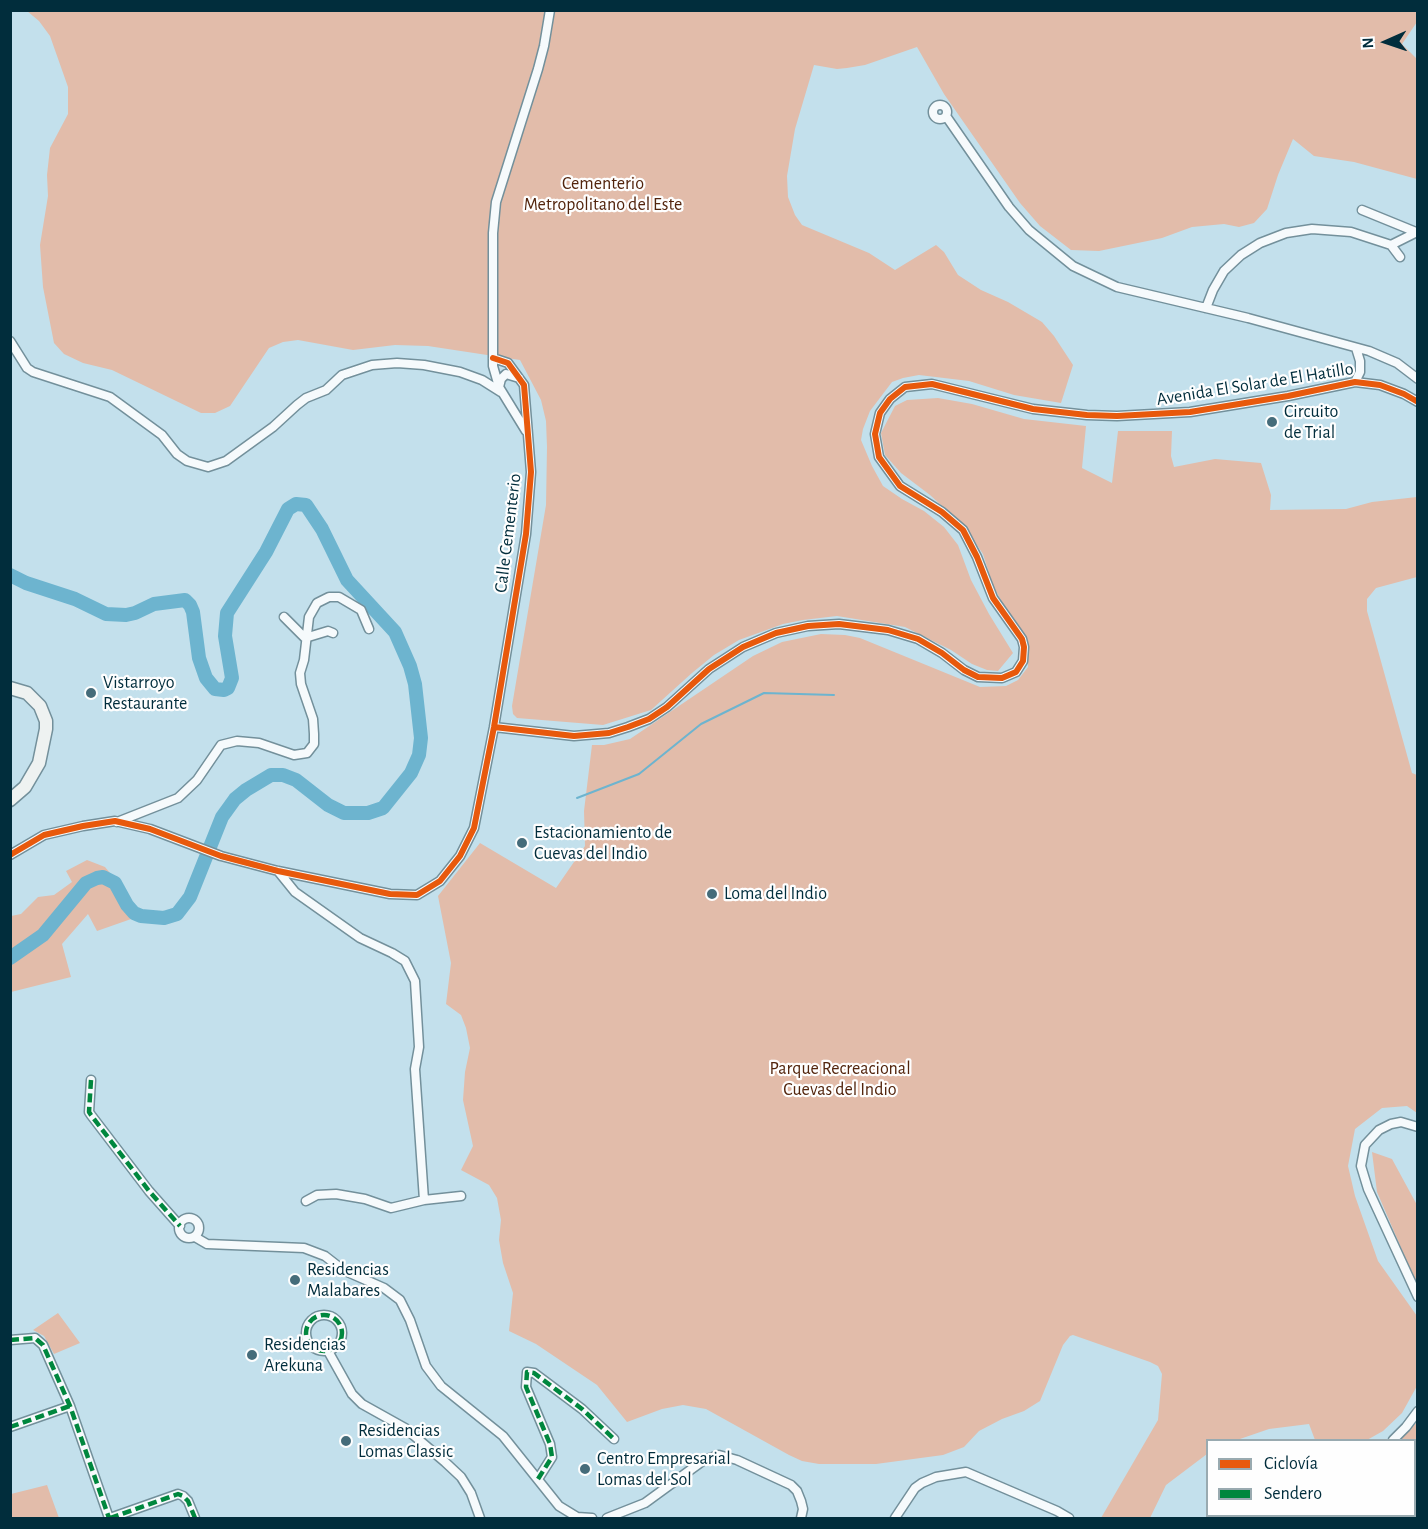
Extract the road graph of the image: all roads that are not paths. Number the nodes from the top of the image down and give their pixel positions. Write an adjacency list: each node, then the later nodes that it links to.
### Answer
1 (550, 10): 10 (street)
2 (946, 116): 7 (street)
3 (1362, 210): 4 (street)
4 (1417, 232): 5 (street)
5 (1391, 245): 6 (street); 7 (street)
6 (1400, 257)
7 (1206, 309): 9 (street)
8 (10, 341): 14 (street)
9 (1356, 348): 12 (street); 13 (street)
10 (494, 358): 11 (street); 14 (street)
11 (520, 378): 14 (street); 16 (street, Calle Cementerio)
12 (1418, 379)
13 (1356, 382): 15 (street, Avenida El Solar de El Hatillo); 22 (street, Avenida El Solar de El Hatillo)
14 (500, 389): 16 (street)
15 (1418, 402)
16 (530, 438): 22 (street, Calle Cementerio)
17 (284, 616): 20 (street)
18 (369, 629): 20 (street)
19 (333, 633): 20 (street)
20 (305, 638): 24 (street)
21 (10, 688): 23 (street)
22 (494, 727): 26 (street, Calle Cementerio)
23 (10, 800)
24 (117, 822): 25 (street); 26 (street, Calle Cementerio)
25 (10, 855)
26 (278, 871): 30 (street)
27 (91, 1080): 32 (street)
28 (1418, 1127): 34 (street)
29 (461, 1196): 30 (street)
30 (424, 1200): 31 (street)
31 (306, 1201)
32 (180, 1226): 33 (street); 33 (street)
33 (195, 1237): 42 (street)
34 (1418, 1297)
35 (10, 1340): 37 (street)
36 (328, 1350): 36 (street); 45 (street)
37 (70, 1406): 39 (street); 43 (street)
38 (1418, 1411): 41 (street)
39 (10, 1427)
40 (614, 1439): 42 (street)
41 (1394, 1439)
42 (538, 1479): 46 (street)
43 (110, 1518): 44 (street)
44 (195, 1518)
45 (480, 1518)
46 (592, 1518)
47 (607, 1518): 48 (street)
48 (801, 1518)
49 (895, 1518): 50 (street)
50 (1069, 1518)

